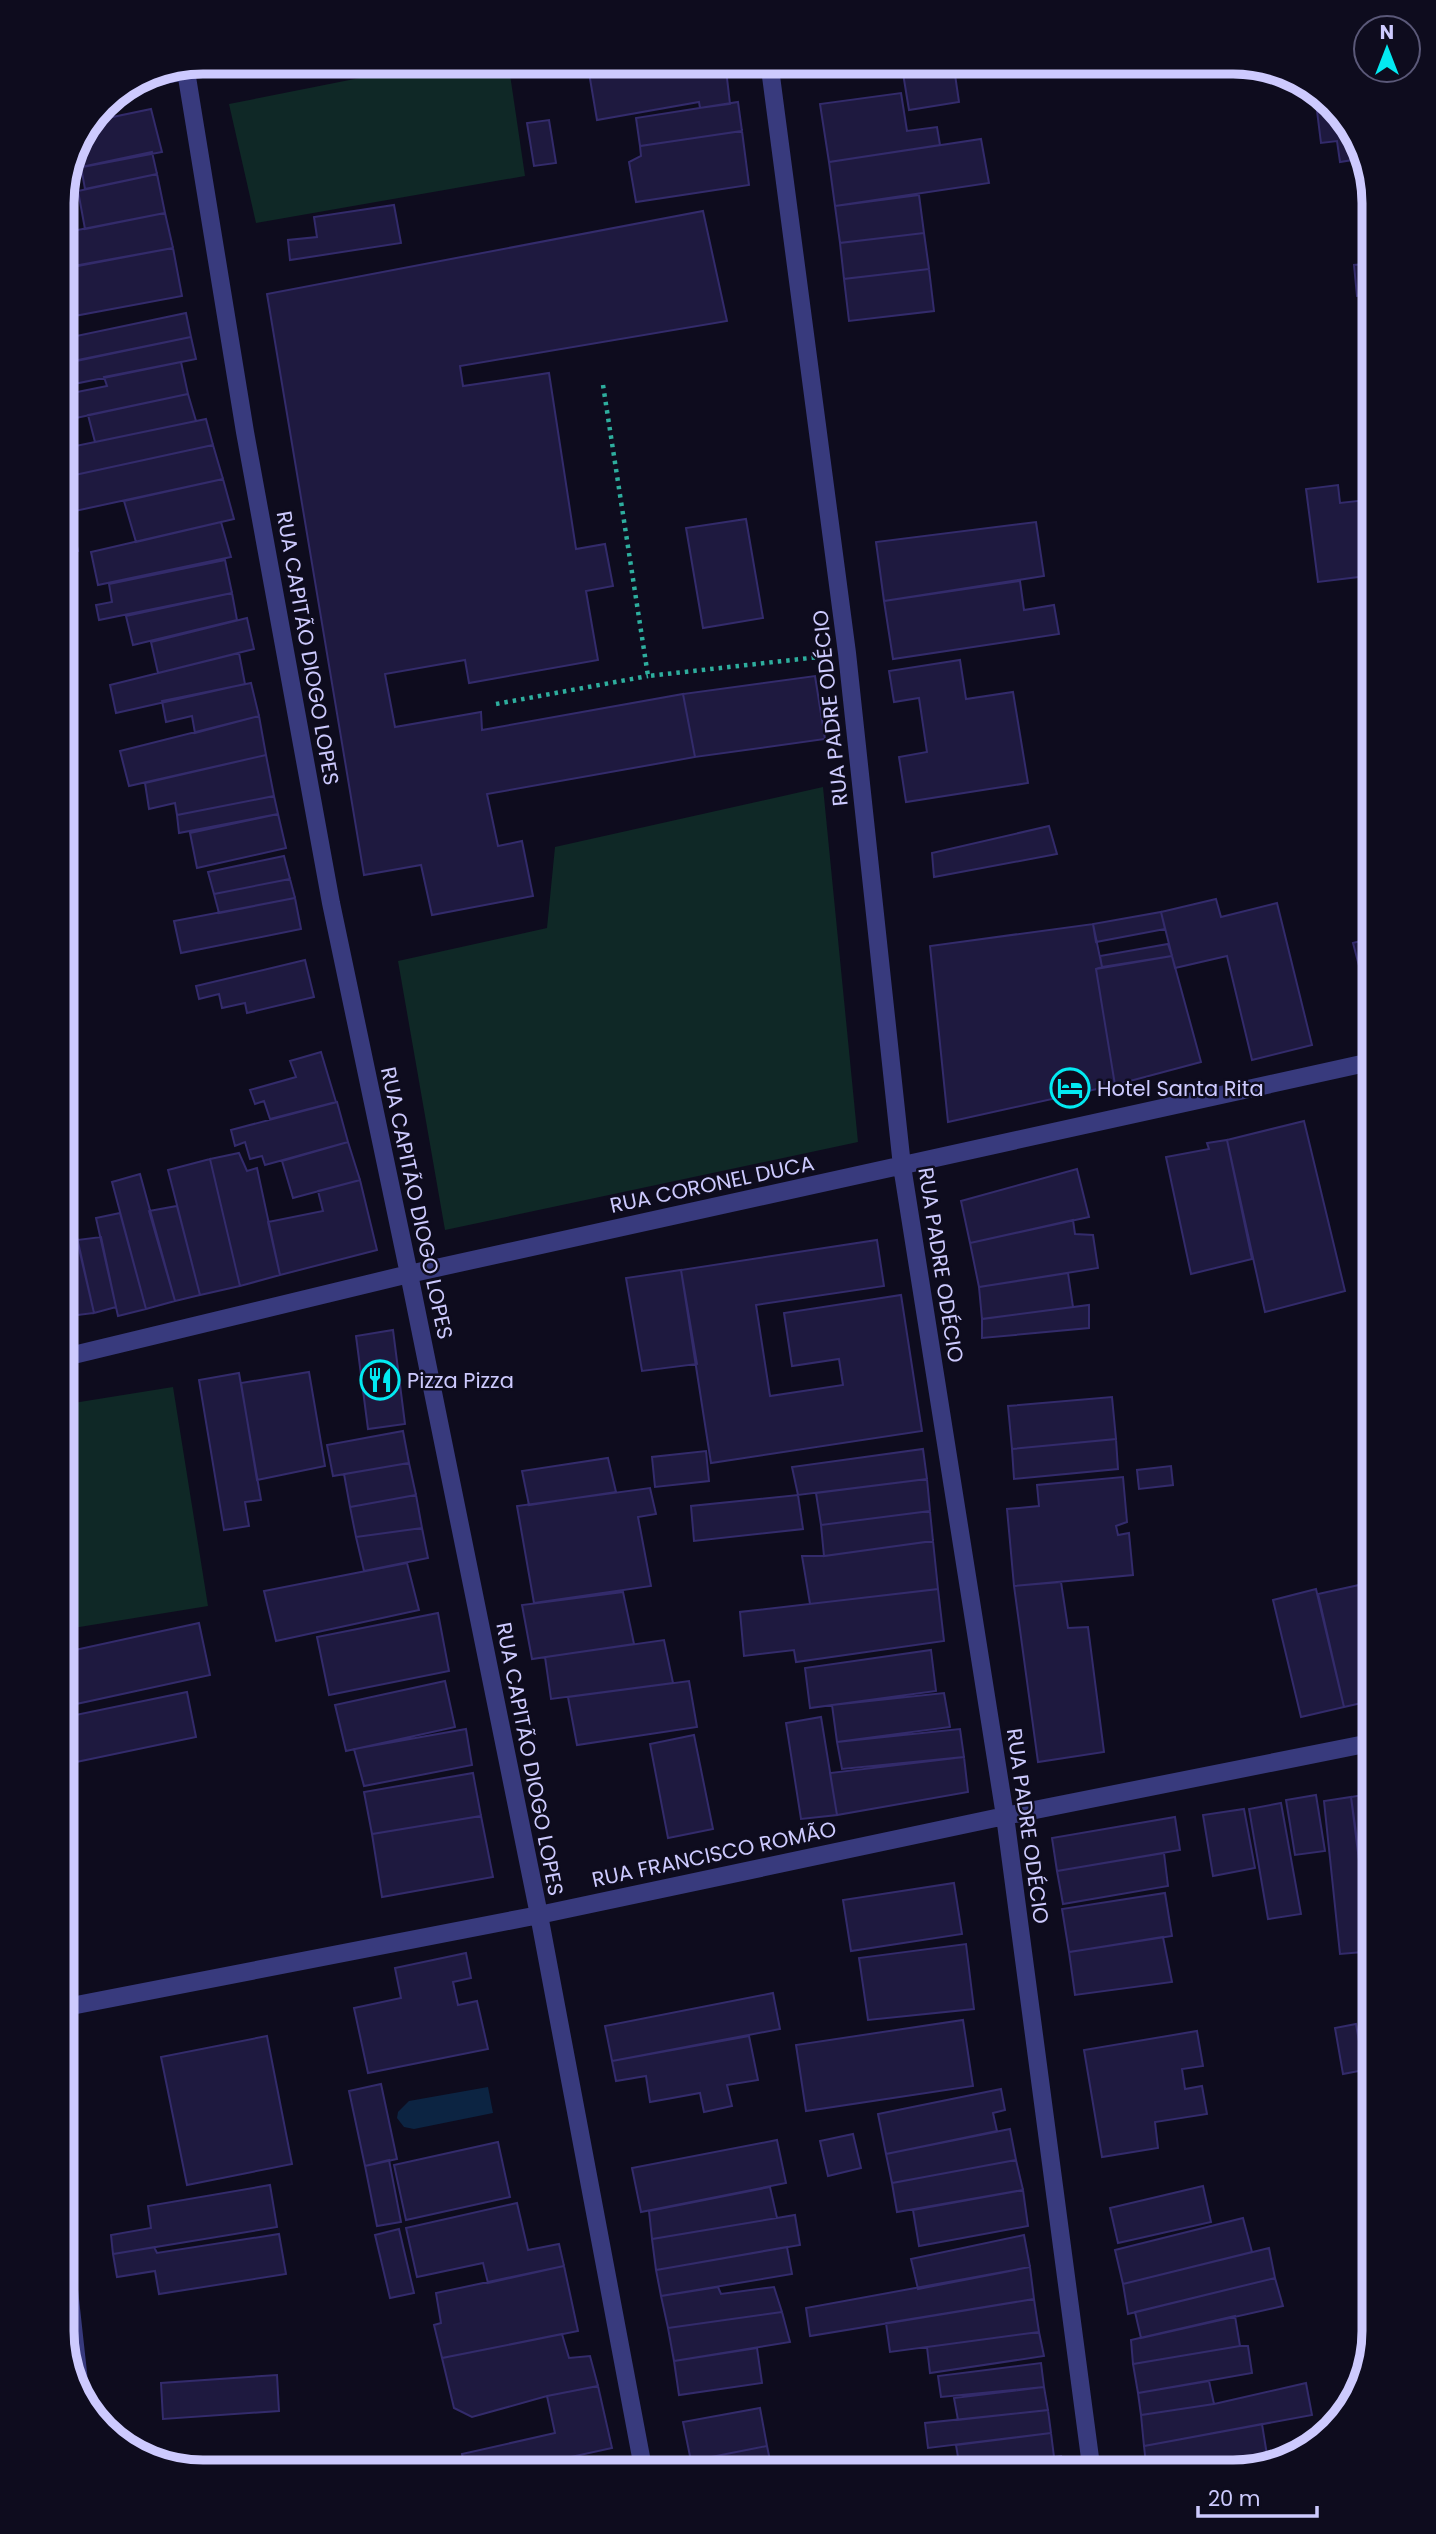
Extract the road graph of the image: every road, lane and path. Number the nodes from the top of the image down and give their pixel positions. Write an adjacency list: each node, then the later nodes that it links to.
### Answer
1 (771, 74): 4 (street, RUA PADRE ODÉCIO)
2 (187, 75): 9 (street, RUA CAPITÃO DIOGO LOPES)
3 (603, 385): 5 (path)
4 (847, 653): 5 (path); 8 (street, RUA PADRE ODÉCIO)
5 (648, 676): 6 (path)
6 (496, 704)
7 (1362, 1064): 8 (street, RUA CORONEL DUCA)
8 (902, 1166): 9 (street, RUA CORONEL DUCA); 12 (street, RUA PADRE ODÉCIO)
9 (409, 1274): 10 (street, RUA CORONEL DUCA); 13 (street, RUA CAPITÃO DIOGO LOPES)
10 (74, 1356)
11 (1362, 1745): 12 (street, RUA FRANCISCO ROMÃO)
12 (1005, 1816): 13 (street, RUA FRANCISCO ROMÃO); 18 (street, RUA PADRE ODÉCIO)
13 (539, 1914): 14 (street, RUA FRANCISCO ROMÃO); 17 (street, RUA CAPITÃO DIOGO LOPES)
14 (74, 2005)
15 (74, 2336): 16 (street)
16 (77, 2359)
17 (642, 2460)
18 (1090, 2460)

